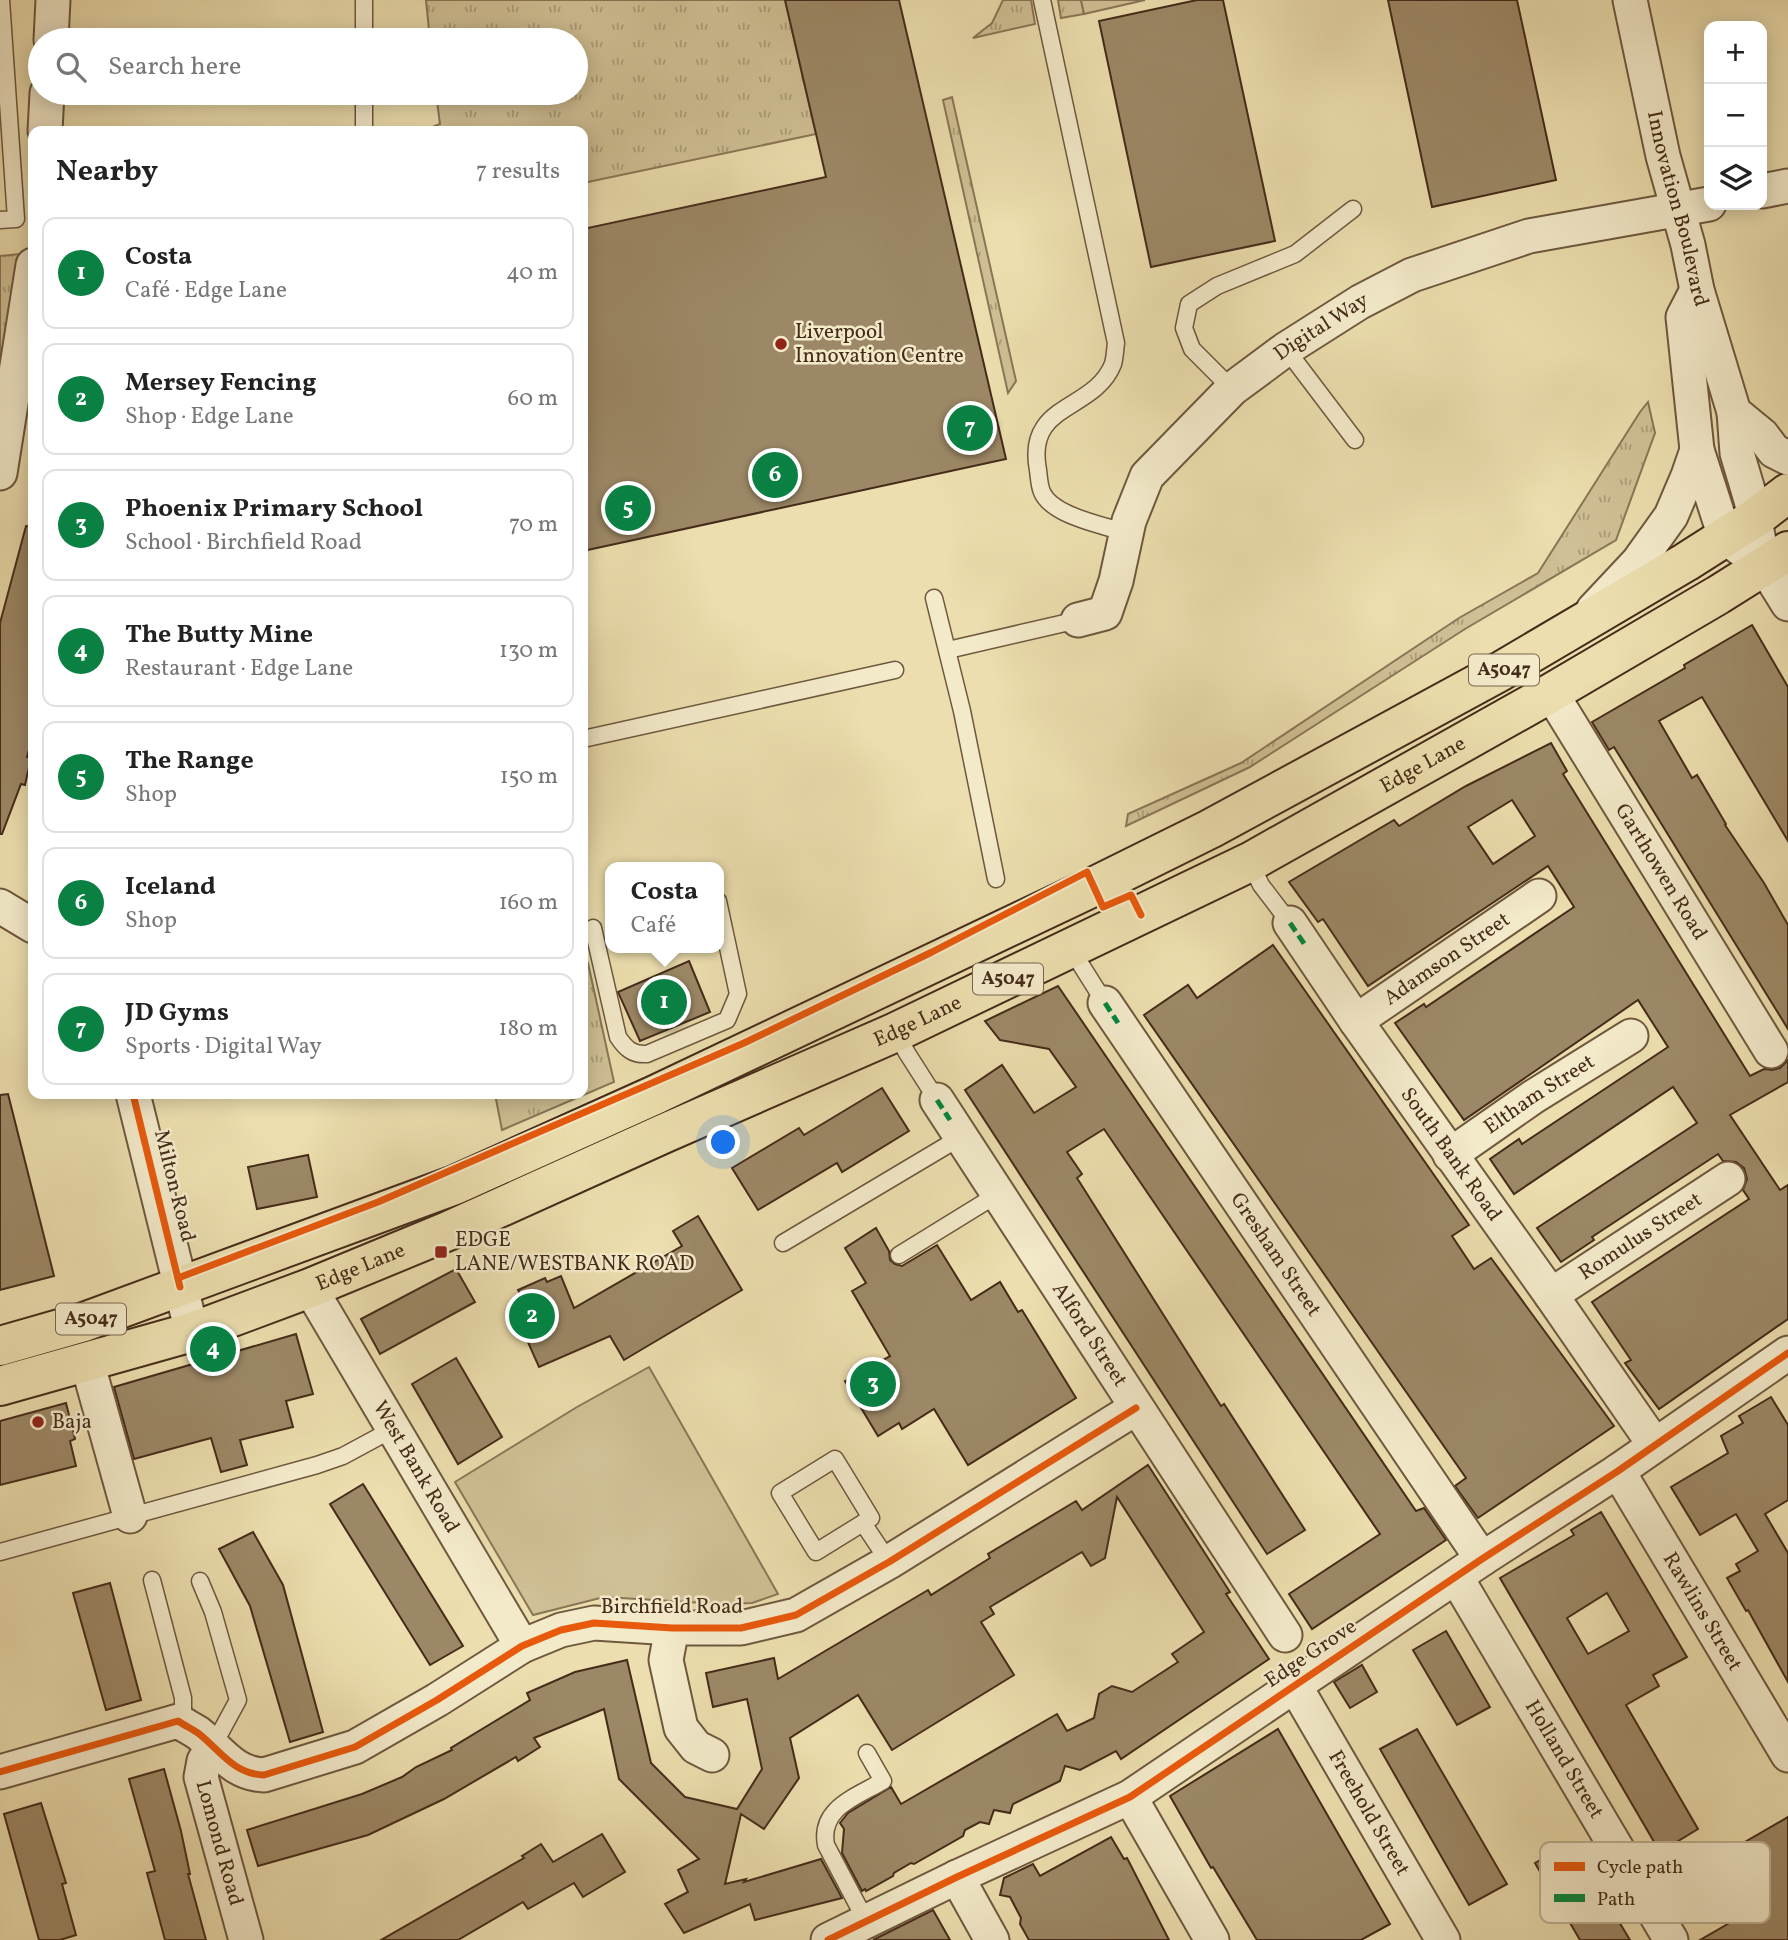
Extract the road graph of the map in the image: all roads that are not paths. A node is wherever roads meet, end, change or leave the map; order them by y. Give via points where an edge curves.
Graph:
1 (1, 0) edge
2 (53, 0) edge
3 (364, 0) edge
4 (1042, 0) edge
5 (1630, 0) edge
6 (52, 28) edge
7 (364, 28) edge
8 (46, 105) edge
9 (364, 105) edge
10 (45, 126) edge
11 (364, 126) edge
12 (1788, 186) edge
13 (1767, 190) edge
14 (1696, 206) edge
15 (1353, 209) dead end
16 (0, 220) edge
17 (1697, 289) junction
18 (28, 297) edge
19 (1286, 349) junction
20 (1232, 389) junction
21 (1734, 412) junction
22 (1355, 440) dead end
23 (1697, 450) junction
24 (1788, 458) edge
25 (0, 473) edge
26 (1788, 493) edge
27 (1740, 528) junction
28 (1126, 533) junction
29 (1776, 559) edge
30 (934, 598) dead end
31 (1788, 604) edge
32 (1078, 621) joint
33 (1573, 630) junction
34 (948, 650) junction
35 (895, 670) dead end
36 (1551, 693) junction
37 (588, 738) edge
38 (1251, 862) junction
39 (996, 879) dead end
40 (1539, 896) dead end
41 (588, 929) edge
42 (724, 929) edge
43 (1298, 934) joint
44 (1072, 949) junction
45 (1112, 1013) joint
46 (1356, 1021) junction
47 (896, 1032) junction
48 (1631, 1036) dead end
49 (1770, 1051) dead end
50 (134, 1099) edge
51 (950, 1119) junction
52 (1450, 1155) junction
53 (1728, 1179) dead end
54 (998, 1195) junction
55 (783, 1243) dead end
56 (899, 1255) dead end
57 (180, 1287) junction
58 (310, 1288) junction
59 (1551, 1295) junction
60 (192, 1332) junction
61 (0, 1346) edge
62 (1788, 1353) edge
63 (88, 1362) junction
64 (0, 1386) edge
65 (1136, 1408) junction
66 (393, 1429) junction
67 (1654, 1444) junction
68 (1618, 1471) junction
69 (130, 1516) junction
70 (863, 1523) junction
71 (0, 1552) edge
72 (889, 1562) junction
73 (1469, 1568) junction
74 (152, 1580) dead end
75 (200, 1581) dead end
76 (672, 1628) junction
77 (1285, 1635) dead end
78 (522, 1646) junction
79 (1295, 1686) junction
80 (178, 1721) junction
81 (212, 1748) junction
82 (867, 1753) dead end
83 (712, 1755) dead end
84 (1788, 1755) edge
85 (0, 1772) edge
86 (1130, 1797) junction
87 (1618, 1842) edge
88 (957, 1877) junction
89 (866, 1922) junction
90 (1662, 1923) edge
91 (246, 1940) edge
92 (828, 1940) edge
93 (992, 1940) edge
94 (1212, 1940) edge
95 (1443, 1940) edge
96 (1671, 1940) edge

1 - 16 lane via 16,219
2 - 6 street
3 - 7 lane
4 - 28 lane via 1115,343 1108,373 1049,420 1037,437 1035,457 1042,493 1058,510
5 - 14 street, Innovation Boulevard via 1663,156
8 - 10 street
9 - 11 lane
12 - 13 street
14 - 17 street, Innovation Boulevard via 1688,245
14 - 19 street, Digital Way via 1529,236 1412,275
15 - 20 lane via 1295,254 1217,286 1189,304 1184,327 1192,349
17 - 21 street, Innovation Boulevard
17 - 23 street, Edge Lane via 1683,317
18 - 25 street
19 - 20 street, Digital Way
19 - 22 lane
20 - 28 street, Digital Way via 1147,476
21 - 24 street via 1774,451
21 - 27 street, Innovation Boulevard
23 - 27 street
23 - 33 street, Edge Lane via 1671,516 1637,562
26 - 27 highway, Edge Lane / A5047
27 - 29 street
27 - 33 highway, Edge Lane / A5047
28 - 32 street, Digital Way via 1105,613
29 - 31 street
29 - 36 highway, Edge Lane / A5047
30 - 34 lane
32 - 34 lane
33 - 57 highway, Edge Lane / A5047 via 1210,829 655,1095 455,1185
34 - 39 lane
35 - 37 lane
36 - 38 highway, Edge Lane / A5047
36 - 49 street, Garthowen Road
38 - 43 lane, South Bank Road via 1261,885
38 - 44 highway, Edge Lane / A5047
40 - 46 street, Adamson Street
41 - 42 lane via 618,1037 625,1048 647,1054 727,1020 738,994
43 - 46 street, South Bank Road
44 - 45 lane, Gresham Street
44 - 47 highway, Edge Lane / A5047
45 - 73 street, Gresham Street
46 - 52 street, South Bank Road
47 - 51 lane, Alford Street
47 - 58 highway, Edge Lane / A5047
48 - 52 street, Eltham Street
50 - 57 street, Milton Road
51 - 54 street, Alford Street
51 - 55 lane
52 - 59 street, South Bank Road
53 - 59 street, Romulus Street
54 - 56 lane
54 - 65 street, Alford Street
57 - 60 street, Milton Road
57 - 61 highway, Edge Lane / A5047
58 - 60 highway, Edge Lane / A5047
58 - 66 street, West Bank Road
59 - 67 street, South Bank Road
60 - 63 highway, Edge Lane / A5047
62 - 67 street, Edge Grove
63 - 64 highway, Edge Lane / A5047
63 - 69 street
65 - 72 street, Birchfield Road
65 - 77 street, Alford Street
66 - 69 lane via 317,1465
66 - 78 street, West Bank Road
67 - 68 street, Edge Grove
68 - 73 street, Edge Grove
68 - 84 street, Rawlins Street
69 - 71 lane
70 - 70 lane via 816,1552 780,1493 835,1459 872,1518
70 - 72 lane
72 - 76 street, Birchfield Road via 796,1615 741,1628
73 - 79 street, Edge Grove
73 - 87 street, Holland Street
74 - 80 lane via 183,1698
75 - 81 lane via 238,1700
76 - 78 street, Birchfield Road via 594,1623
76 - 83 street via 666,1660 681,1728 696,1747
78 - 81 street, Birchfield Road via 355,1747 264,1775 237,1768
79 - 86 street, Edge Grove
79 - 95 street, Freehold Street
80 - 81 street, Birchfield Road
80 - 85 street
81 - 91 street, Lomond Road via 201,1777
82 - 89 lane via 883,1782 837,1808 829,1817 824,1837
86 - 88 street, Edge Grove
86 - 94 street
88 - 89 street, Edge Grove
88 - 93 street
89 - 92 street, Edge Grove
90 - 96 street, Holland Street

